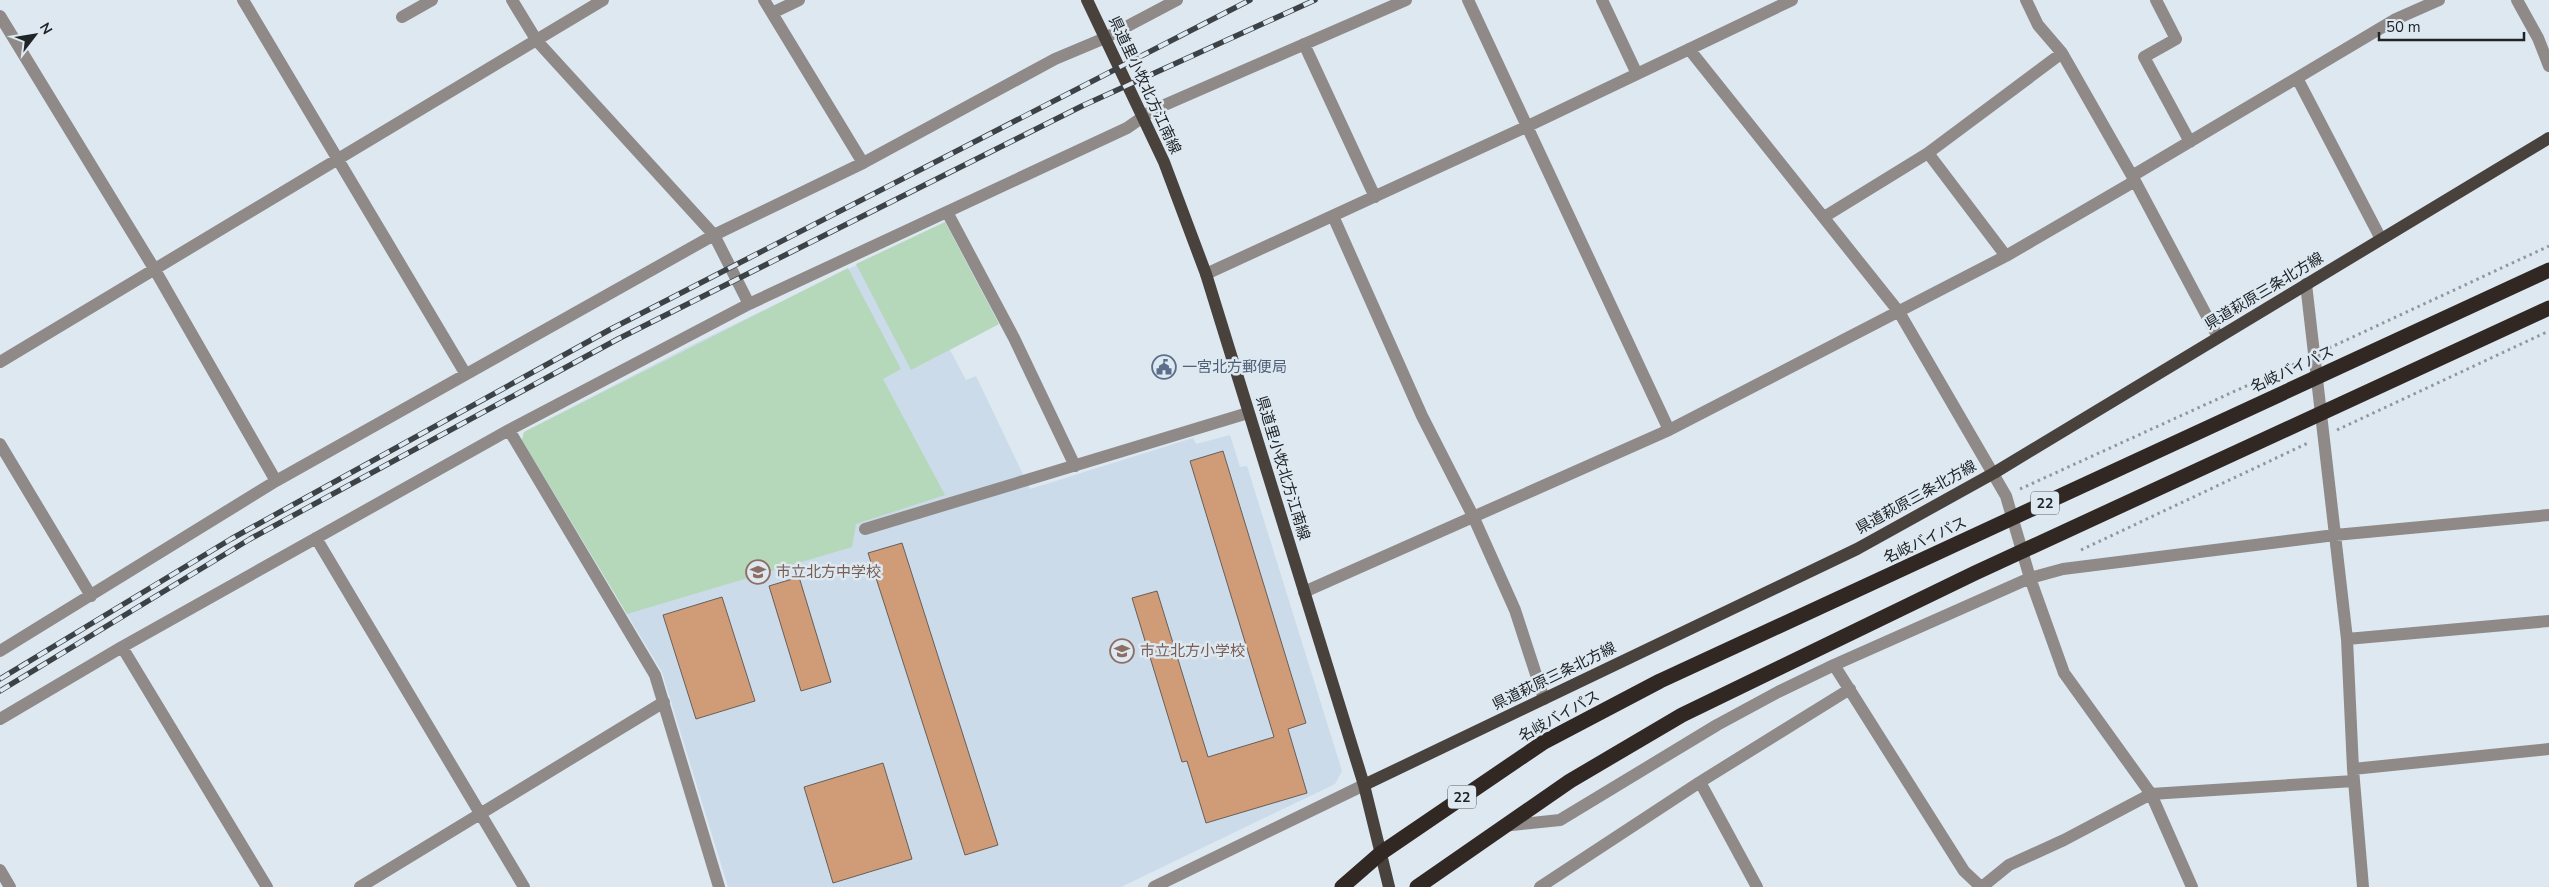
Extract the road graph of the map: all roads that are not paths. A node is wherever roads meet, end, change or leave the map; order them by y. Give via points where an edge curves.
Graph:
1 (243, 0) edge
2 (432, 0) edge
3 (512, 0) edge
4 (603, 0) edge
5 (764, 0) edge
6 (799, 0) edge
7 (1087, 0) edge
8 (1177, 0) edge
9 (1406, 0) edge
10 (1468, 0) edge
11 (1602, 0) edge
12 (1792, 0) edge
13 (2026, 0) edge
14 (2156, 0) edge
15 (2439, 0) edge
16 (2517, 0) edge
17 (772, 13) junction
18 (0, 16) edge
19 (402, 17) dead end
20 (1105, 38) junction
21 (537, 41) junction
22 (1304, 44) junction
23 (1689, 49) junction
24 (2062, 54) junction
25 (2549, 66) edge
26 (1637, 74) junction
27 (2298, 78) junction
28 (1144, 116) junction
29 (1528, 126) junction
30 (2549, 138) edge
31 (2190, 142) junction
32 (1928, 152) junction
33 (337, 158) junction
34 (863, 163) junction
35 (2133, 179) junction
36 (1375, 196) junction
37 (948, 212) junction
38 (1333, 216) junction
39 (1824, 217) junction
40 (714, 235) junction
41 (2381, 239) junction
42 (2006, 256) junction
43 (155, 270) junction
44 (2549, 270) edge
45 (1206, 274) junction
46 (2306, 284) junction
47 (749, 304) junction
48 (2549, 308) edge
49 (1898, 312) junction
50 (2218, 338) junction
51 (0, 362) edge
52 (465, 373) junction
53 (1248, 412) junction
54 (509, 430) junction
55 (1669, 430) junction
56 (0, 444) edge
57 (1075, 466) junction
58 (1994, 473) junction
59 (276, 481) junction
60 (2549, 515) edge
61 (1473, 516) junction
62 (865, 529) dead end
63 (2335, 535) junction
64 (316, 538) junction
65 (2030, 578) junction
66 (1304, 592) junction
67 (91, 596) junction
68 (2549, 621) edge
69 (2347, 639) junction
70 (122, 647) junction
71 (0, 651) edge
72 (1834, 664) junction
73 (1850, 689) junction
74 (1544, 700) junction
75 (664, 702) junction
76 (0, 719) edge
77 (2549, 750) edge
78 (2353, 775) junction
79 (1700, 782) junction
80 (1364, 784) junction
81 (2151, 794) junction
82 (481, 814) junction
83 (1502, 826) junction
84 (1381, 853) junction
85 (0, 870) edge
86 (10, 887) edge
87 (267, 887) edge
88 (360, 887) edge
89 (524, 887) edge
90 (719, 887) edge
91 (1154, 887) edge
92 (1342, 887) edge
93 (1389, 887) edge
94 (1418, 887) edge
95 (1540, 887) edge
96 (1756, 887) edge
97 (1982, 887) edge
98 (2192, 887) edge
99 (2364, 887) edge

1 - 33 street
2 - 19 street
3 - 21 street
4 - 21 street
5 - 17 street
6 - 17 street
7 - 20 main road, 県道里小牧北方江南線
8 - 20 street
9 - 22 street
10 - 29 street
11 - 26 street
12 - 23 street
13 - 24 street via 2038,25
14 - 31 street via 2176,39 2144,57
15 - 27 street via 2396,19
16 - 25 street
17 - 34 street
18 - 43 street
20 - 28 main road, 県道里小牧北方江南線
20 - 34 street via 1055,59
21 - 33 street
21 - 40 street
22 - 28 street
22 - 36 street
23 - 26 street
23 - 39 street
24 - 32 street
24 - 35 street
26 - 29 street
27 - 31 street
27 - 41 street
28 - 37 street via 1127,128
28 - 45 main road, 県道里小牧北方江南線
29 - 36 street
29 - 55 street
30 - 41 main road, 県道萩原三条北方線
31 - 35 street
32 - 39 street
32 - 42 street
33 - 43 street
33 - 52 street
34 - 40 street
35 - 42 street
35 - 50 street
36 - 38 street
37 - 47 street
37 - 57 street via 1014,338
38 - 45 street
38 - 61 street via 1422,416
39 - 49 street
40 - 47 street
40 - 52 street
41 - 46 main road, 県道萩原三条北方線
42 - 49 street
43 - 51 street
43 - 59 street
44 - 84 highway, 名岐バイパス / 22 via 1660,681 1544,742
45 - 53 main road, 県道里小牧北方江南線
46 - 50 main road, 県道萩原三条北方線
46 - 63 street
47 - 54 street
48 - 83 highway, 22 via 1975,573 1682,715 1570,781
49 - 55 street
49 - 58 street
50 - 58 main road, 県道萩原三条北方線
52 - 59 street
53 - 57 street
53 - 66 main road, 県道里小牧北方江南線
54 - 64 street
54 - 75 street via 656,675
55 - 61 street
56 - 67 street
57 - 62 street
58 - 65 street via 2006,496
58 - 74 main road, 県道萩原三条北方線 via 1856,549
59 - 67 street
60 - 63 street
61 - 66 street
61 - 74 street via 1515,610
63 - 65 street via 2063,569
63 - 69 street
64 - 70 street
64 - 82 street
65 - 72 street
65 - 81 street via 2064,673
66 - 80 main road, 県道里小牧北方江南線
67 - 71 street
68 - 69 street
69 - 78 street
70 - 76 street
70 - 87 street
72 - 73 street
72 - 83 street via 1717,725 1560,820
73 - 79 street
73 - 97 street via 1964,871
74 - 80 main road, 県道萩原三条北方線
75 - 82 street
75 - 90 street
77 - 78 street
78 - 81 street
78 - 99 street
79 - 95 street
79 - 96 street
80 - 84 main road
80 - 91 street
81 - 97 street via 2009,865
81 - 98 street
82 - 88 street
82 - 89 street
83 - 94 highway, 22
84 - 92 highway, 名岐バイパス / 22
84 - 93 main road
85 - 86 street

